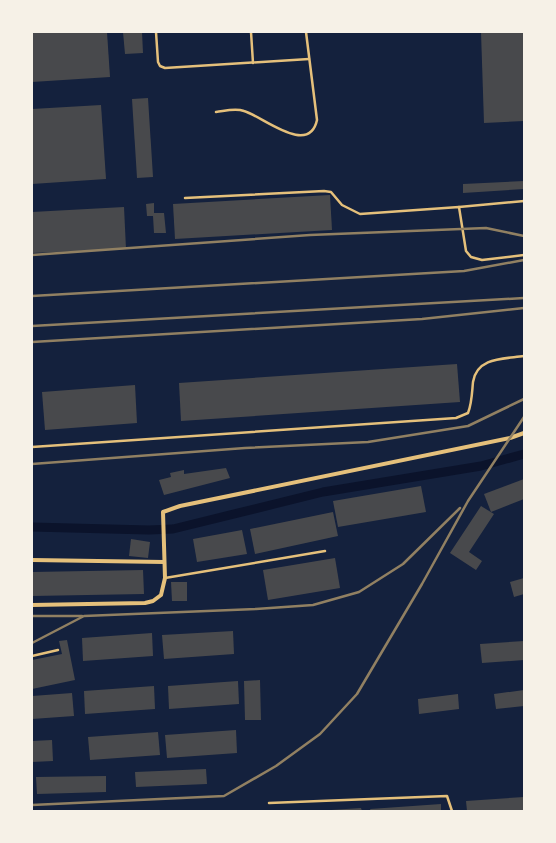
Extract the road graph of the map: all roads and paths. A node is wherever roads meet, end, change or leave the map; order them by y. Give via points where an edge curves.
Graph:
1 (156, 32) edge
2 (251, 32) edge
3 (306, 32) edge
4 (309, 59) junction
5 (253, 63) junction
6 (216, 112) dead end
7 (186, 198) dead end
8 (524, 201) edge
9 (459, 207) junction
10 (524, 255) edge
11 (524, 356) edge
12 (524, 433) edge
13 (32, 447) edge
14 (325, 551) dead end
15 (32, 560) edge
16 (164, 562) junction
17 (165, 578) junction
18 (32, 605) edge
19 (58, 650) dead end
20 (32, 656) edge
21 (269, 803) dead end
22 (452, 811) edge

1 - 5 lane via 158,62 165,68
2 - 5 lane
3 - 4 lane
4 - 5 lane
4 - 6 lane via 317,120 309,133 299,135 280,130 244,111
7 - 9 lane via 324,191 331,192 342,205 360,214
8 - 9 lane
9 - 10 lane via 466,251 471,257 482,260
11 - 13 lane via 488,361 478,367 473,380 468,413 456,418
12 - 16 street via 180,506 163,512
14 - 17 lane
15 - 16 street
16 - 17 street
17 - 18 street via 162,595 145,603
19 - 20 lane
21 - 22 lane via 447,796

